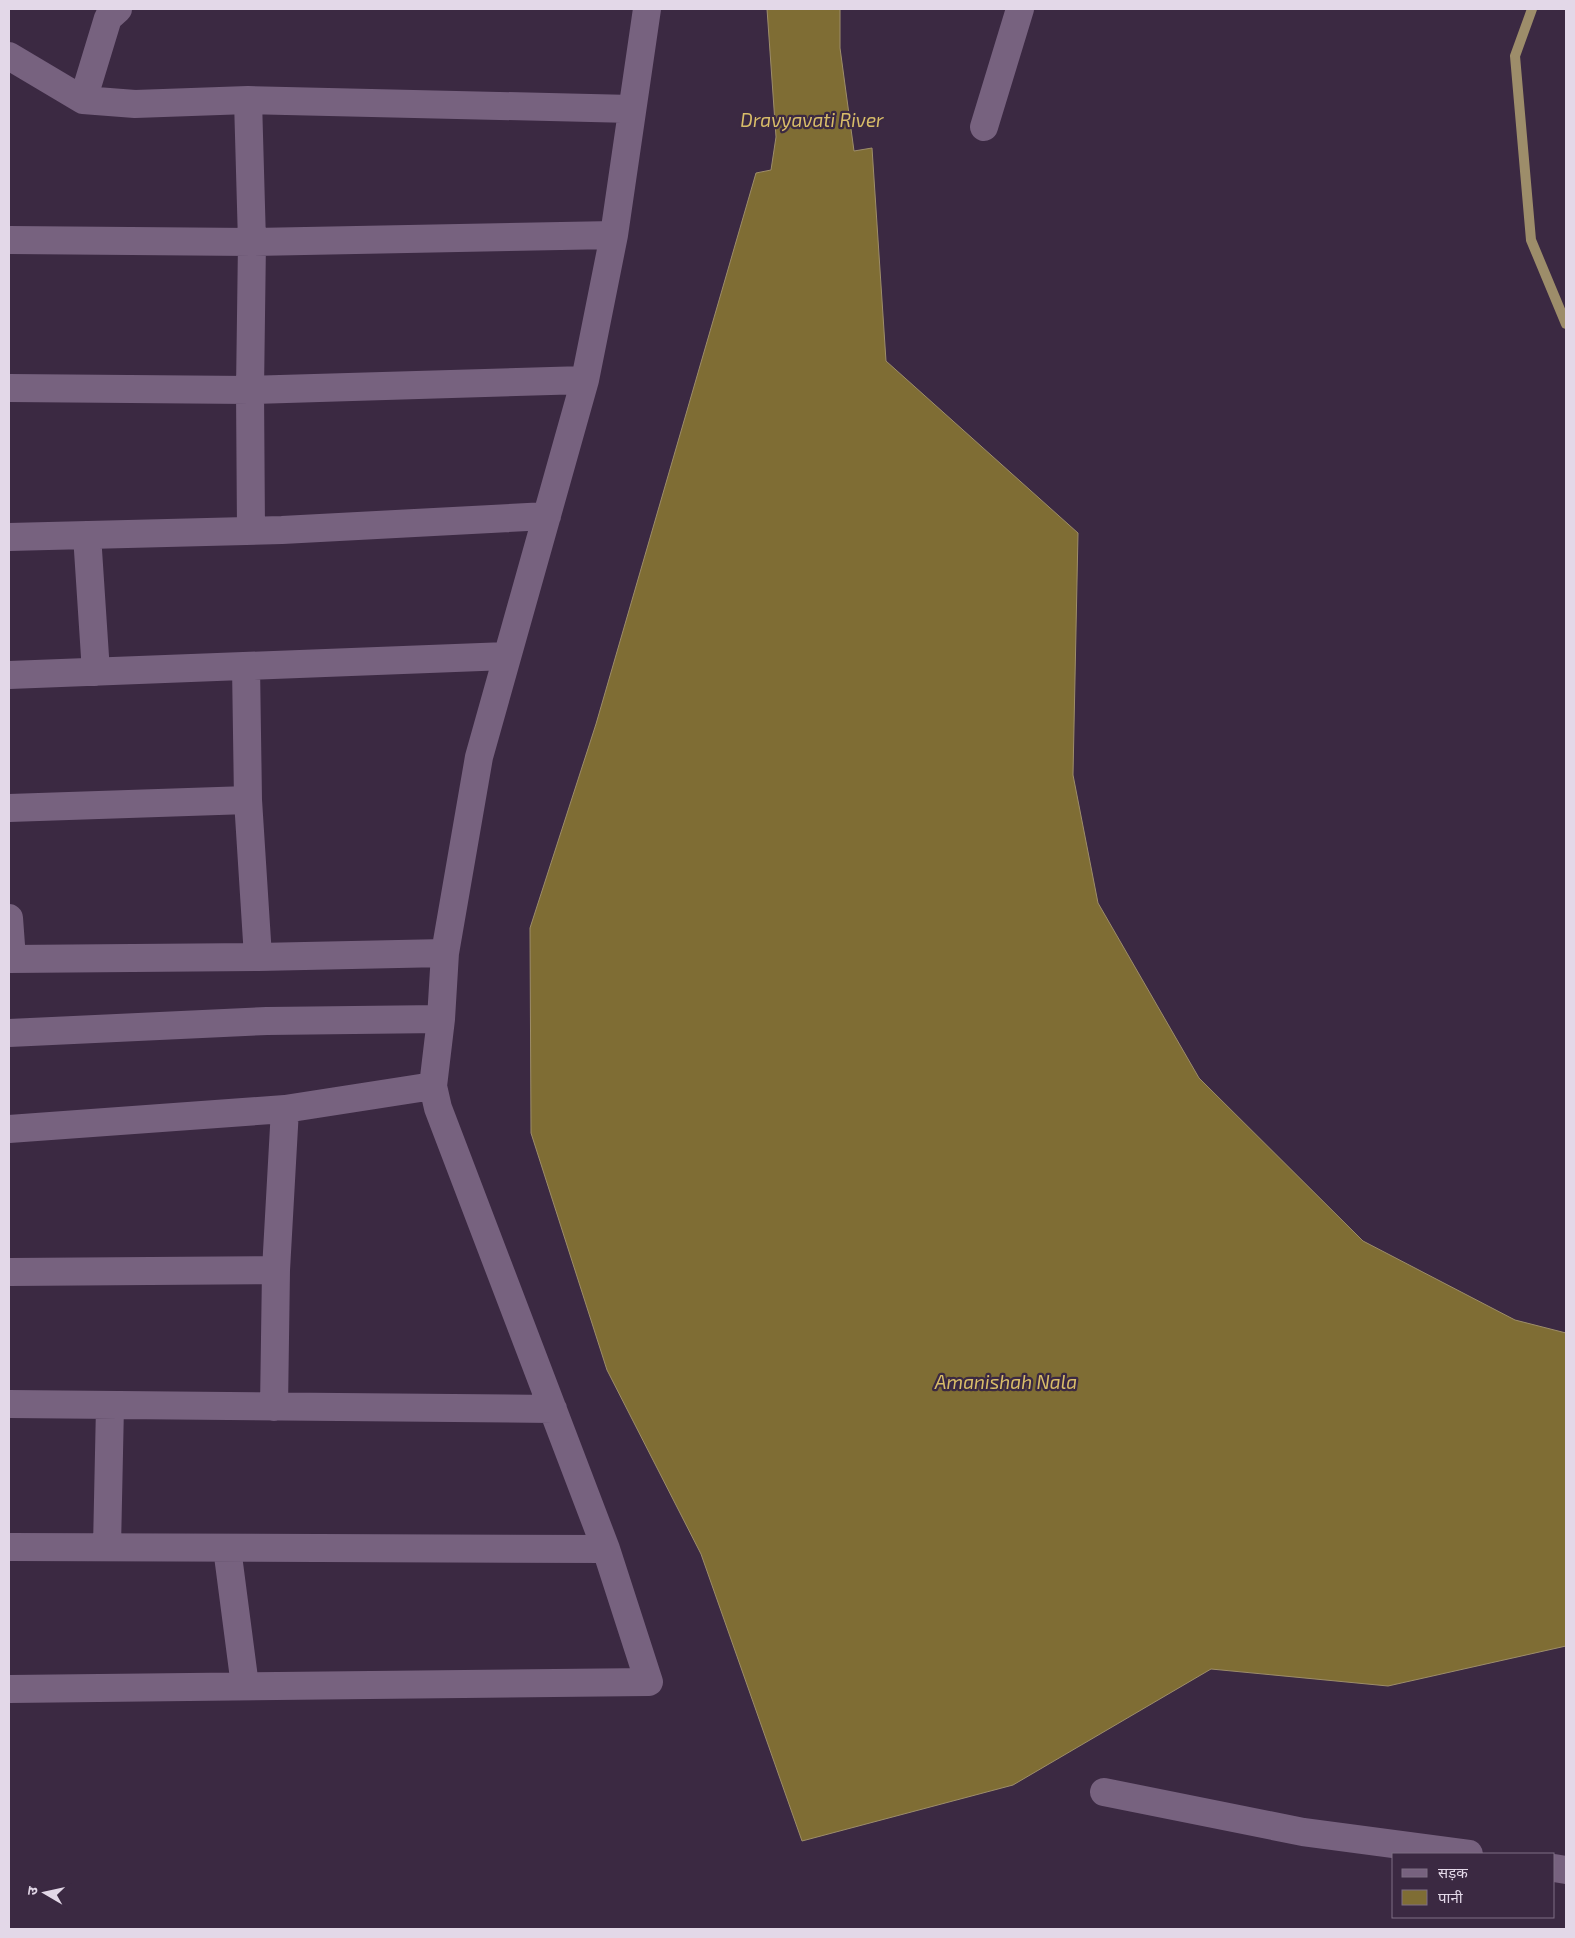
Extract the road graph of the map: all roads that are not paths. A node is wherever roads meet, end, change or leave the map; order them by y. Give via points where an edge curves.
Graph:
1 (118, 9) edge
2 (647, 9) edge
3 (1020, 9) edge
4 (9, 56) edge
5 (82, 100) junction
6 (248, 100) junction
7 (632, 109) junction
8 (984, 127) dead end
9 (614, 235) junction
10 (9, 240) edge
11 (252, 242) junction
12 (585, 380) junction
13 (9, 388) edge
14 (250, 390) junction
15 (547, 516) junction
16 (251, 530) junction
17 (87, 535) junction
18 (9, 537) edge
19 (507, 656) junction
20 (246, 666) junction
21 (96, 672) junction
22 (9, 676) edge
23 (248, 800) junction
24 (9, 808) edge
25 (9, 918) edge
26 (445, 953) junction
27 (258, 957) junction
28 (10, 959) edge
29 (440, 1019) junction
30 (9, 1032) edge
31 (433, 1086) junction
32 (285, 1108) junction
33 (9, 1129) edge
34 (276, 1270) junction
35 (9, 1272) edge
36 (9, 1404) edge
37 (110, 1406) junction
38 (274, 1407) junction
39 (553, 1410) junction
40 (9, 1547) edge
41 (107, 1547) junction
42 (227, 1548) junction
43 (606, 1549) junction
44 (245, 1686) junction
45 (9, 1689) edge
46 (1104, 1792) dead end
47 (1461, 1853) edge

1 - 5 street via 108,18
2 - 7 street
3 - 8 street
4 - 5 street
5 - 6 street via 135,104
6 - 7 street
6 - 11 street
7 - 9 street
9 - 11 street
9 - 12 street
10 - 11 street
11 - 14 street
12 - 14 street
12 - 15 street
13 - 14 street
14 - 16 street
15 - 16 street
15 - 19 street
16 - 17 street
17 - 18 street
17 - 21 street
19 - 20 street
19 - 26 street via 479,757
20 - 21 street
20 - 23 street
21 - 22 street
23 - 24 street
23 - 27 street
25 - 28 street
26 - 27 street
26 - 29 street
27 - 28 street
29 - 30 street via 267,1021
29 - 31 street
31 - 32 street
31 - 39 street via 438,1108
32 - 33 street
32 - 34 street
34 - 35 street
34 - 38 street
36 - 37 street
37 - 38 street
37 - 41 street
38 - 39 street
39 - 43 street
40 - 41 street
41 - 42 street
42 - 43 street
42 - 44 street
43 - 44 street via 649,1682
44 - 45 street
46 - 47 street via 1303,1832

